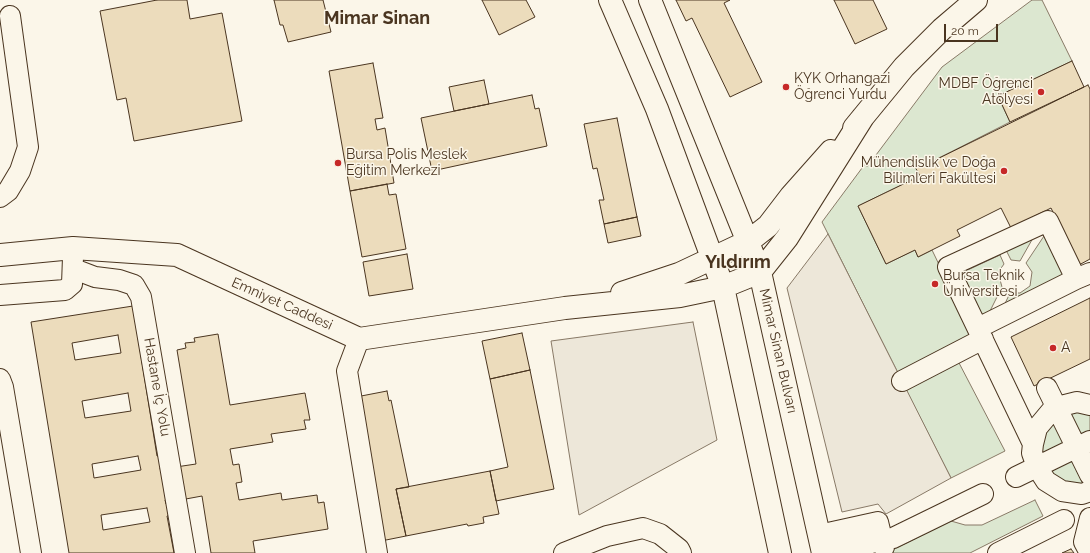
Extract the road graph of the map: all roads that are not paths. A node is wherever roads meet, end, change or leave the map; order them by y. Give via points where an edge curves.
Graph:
1 (610, 0) edge
2 (650, 0) edge
3 (976, 0) edge
4 (10, 16) dead end
5 (864, 117) junction
6 (728, 191) junction
7 (791, 196) junction
8 (0, 197) edge
9 (749, 241) junction
10 (0, 255) edge
11 (73, 259) junction
12 (712, 259) junction
13 (760, 272) junction
14 (1083, 276) edge
15 (723, 287) junction
16 (0, 288) edge
17 (0, 295) edge
18 (565, 308) junction
19 (980, 334) junction
20 (359, 339) junction
21 (0, 379) edge
22 (902, 381) dead end
23 (1048, 388) dead end
24 (1090, 405) edge
25 (1057, 408) junction
26 (1032, 444) junction
27 (1083, 445) edge
28 (1036, 468) junction
29 (1090, 475) edge
30 (1016, 477) dead end
31 (1090, 491) edge
32 (983, 494) dead end
33 (1090, 518) edge
34 (1064, 520) dead end
35 (823, 547) edge
36 (883, 547) edge
37 (31, 553) edge
38 (185, 553) edge
39 (377, 553) edge
40 (564, 553) edge
41 (681, 553) edge
42 (780, 553) edge
43 (859, 553) edge
44 (998, 553) edge
45 (1090, 553) edge

1 - 12 main road via 657,110
2 - 6 main road, Mimar Sinan Bulvarı
3 - 5 main road via 904,67
4 - 8 street via 28,147 20,171 8,191
5 - 7 main road
5 - 13 main road via 787,238
6 - 7 main road via 752,214 764,212
6 - 9 main road, Mimar Sinan Bulvarı
7 - 9 main road via 768,226
9 - 12 main road
9 - 13 main road, Mimar Sinan Bulvarı
10 - 11 main road, Emniyet Caddesi
11 - 16 street via 60,281
11 - 17 street via 72,284 65,290
11 - 20 main road, Emniyet Caddesi via 177,255
11 - 38 street, Hastane İç Yolu via 95,277 134,285 141,297
12 - 15 main road
12 - 18 main road via 633,290
13 - 15 main road
13 - 35 main road, Mimar Sinan Bulvarı
14 - 19 street
14 - 19 street via 1048,221 948,267
15 - 18 main road via 680,296
15 - 42 main road
18 - 20 main road
19 - 22 street
19 - 26 street
20 - 39 street via 347,371
21 - 37 street
23 - 25 street
24 - 25 street via 1077,402
25 - 26 street via 1052,410 1037,428
25 - 27 street
26 - 28 street
27 - 28 street
27 - 29 street
28 - 30 street
28 - 31 street via 1046,481 1062,492 1082,494
32 - 36 street via 893,538
33 - 45 street via 1084,542
34 - 44 street
35 - 36 street via 878,522
36 - 43 street
40 - 41 street via 607,536 643,528 660,534

